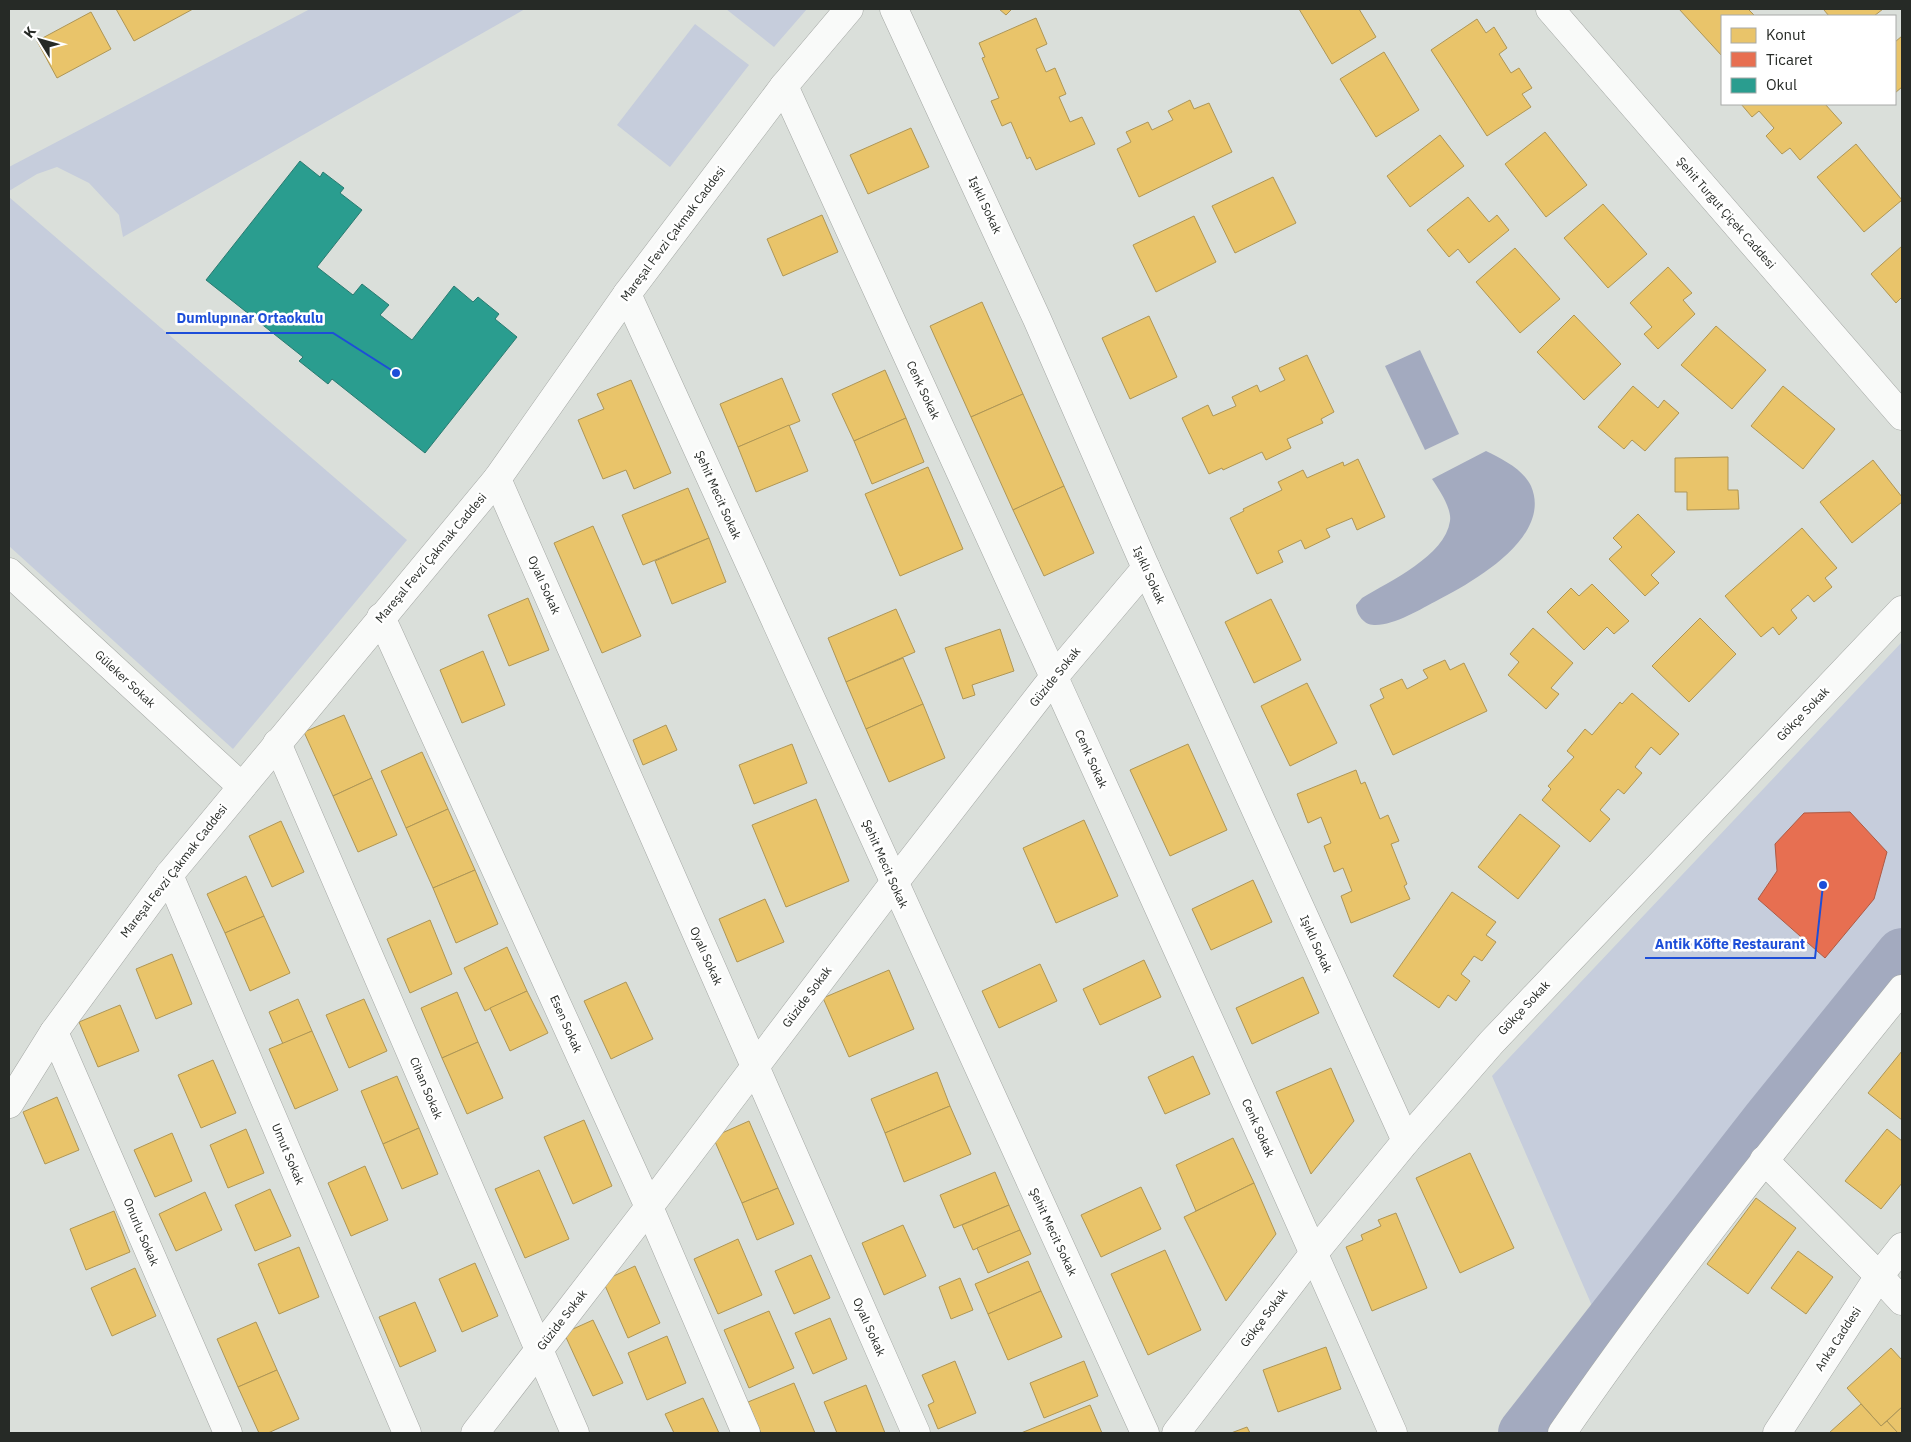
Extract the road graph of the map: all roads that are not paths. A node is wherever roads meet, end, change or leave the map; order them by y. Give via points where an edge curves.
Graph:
1 (849, 9) edge
2 (894, 9) edge
3 (1550, 9) edge
4 (784, 86) junction
5 (627, 294) junction
6 (1902, 416) edge
7 (497, 479) junction
8 (1146, 568) junction
9 (9, 572) edge
10 (1902, 610) edge
11 (381, 617) junction
12 (1054, 677) junction
13 (277, 743) junction
14 (241, 786) junction
15 (169, 875) junction
16 (894, 883) junction
17 (1902, 989) edge
18 (54, 1032) junction
19 (755, 1066) junction
20 (9, 1104) edge
21 (1406, 1141) junction
22 (1764, 1160) junction
23 (649, 1207) junction
24 (1902, 1247) edge
25 (1314, 1253) junction
26 (1879, 1276) junction
27 (1902, 1301) edge
28 (539, 1349) junction
29 (228, 1433) edge
30 (407, 1433) edge
31 (475, 1433) edge
32 (575, 1433) edge
33 (746, 1433) edge
34 (916, 1433) edge
35 (1145, 1433) edge
36 (1176, 1433) edge
37 (1393, 1433) edge
38 (1562, 1433) edge
39 (1778, 1433) edge

1 - 4 street, Mareşal Fevzi Çakmak Caddesi
2 - 8 street, Işıklı Sokak via 1037,320
3 - 6 street, Şehit Turgut Çiçek Caddesi
4 - 5 street, Mareşal Fevzi Çakmak Caddesi
4 - 12 street, Cenk Sokak
5 - 7 street, Mareşal Fevzi Çakmak Caddesi
5 - 16 street, Şehit Mecit Sokak
7 - 11 street, Mareşal Fevzi Çakmak Caddesi
7 - 19 street, Oyalı Sokak
8 - 12 street, Güzide Sokak
8 - 21 street, Işıklı Sokak
9 - 14 street, Güleker Sokak
10 - 21 street, Gökçe Sokak via 1491,1043
11 - 13 street, Mareşal Fevzi Çakmak Caddesi
11 - 23 street, Esen Sokak
12 - 16 street, Güzide Sokak
12 - 25 street, Cenk Sokak
13 - 14 street, Mareşal Fevzi Çakmak Caddesi
13 - 28 street, Cihan Sokak
14 - 15 street, Mareşal Fevzi Çakmak Caddesi
15 - 18 street, Mareşal Fevzi Çakmak Caddesi
15 - 30 street, Umut Sokak
16 - 19 street, Güzide Sokak
16 - 35 street, Şehit Mecit Sokak
17 - 22 street
18 - 20 street, Mareşal Fevzi Çakmak Caddesi
18 - 29 street, Onurlu Sokak
19 - 23 street, Güzide Sokak
19 - 34 street, Oyalı Sokak
21 - 25 street, Gökçe Sokak
22 - 26 street
22 - 38 street
23 - 28 street, Güzide Sokak
23 - 33 street, Esen Sokak
24 - 26 street, Anka Caddesi
25 - 36 street, Gökçe Sokak
25 - 37 street, Cenk Sokak
26 - 27 street
26 - 39 street, Anka Caddesi
28 - 31 street, Güzide Sokak
28 - 32 street, Cihan Sokak

